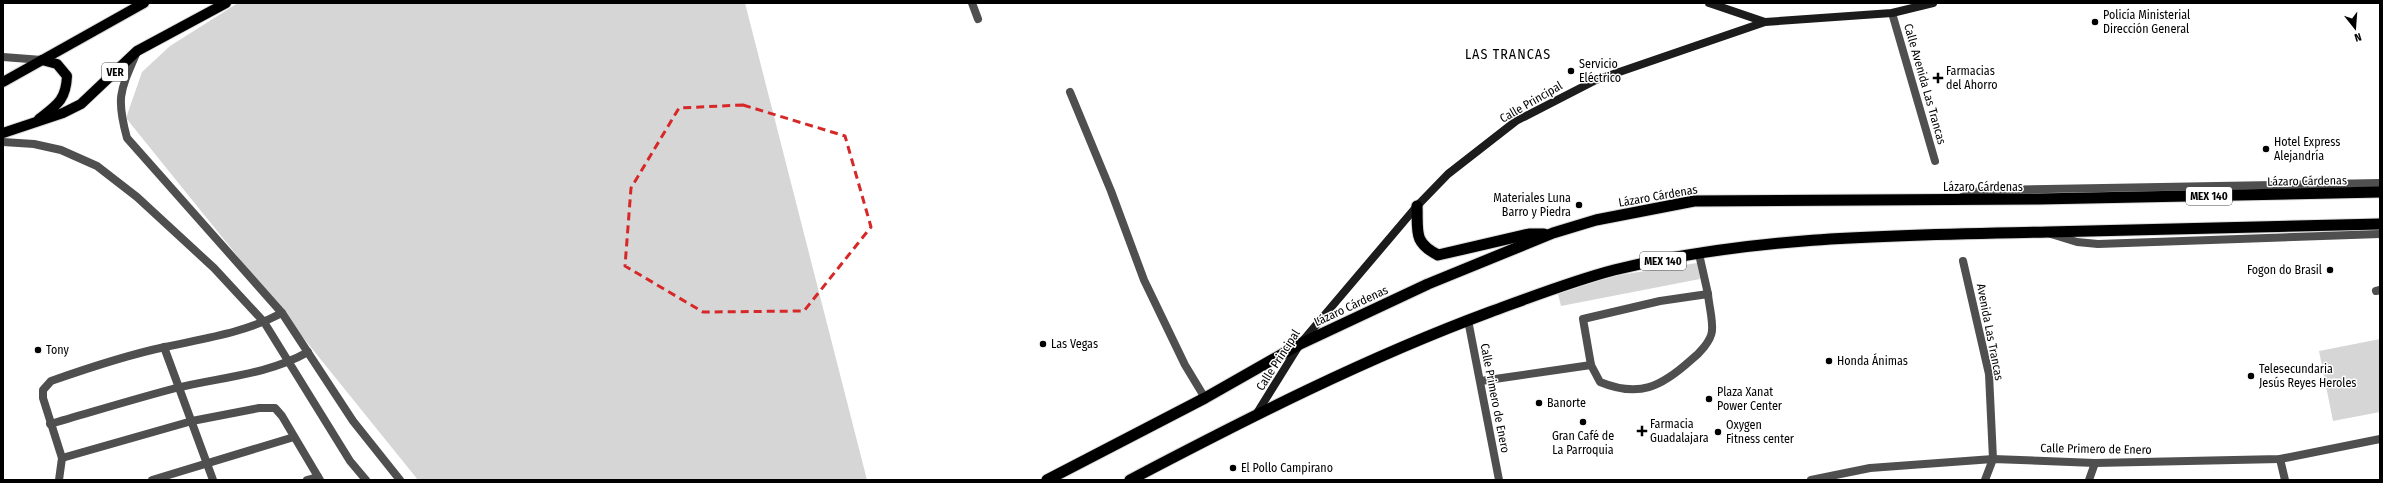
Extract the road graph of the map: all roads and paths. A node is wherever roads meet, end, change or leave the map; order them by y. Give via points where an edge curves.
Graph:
1 (144, 3) edge
2 (217, 3) edge
3 (226, 3) edge
4 (972, 3) edge
5 (1709, 3) edge
6 (1933, 3) edge
7 (1892, 13) junction
8 (196, 19) junction
9 (978, 19) dead end
10 (1765, 22) junction
11 (137, 51) junction
12 (3, 57) edge
13 (42, 60) junction
14 (3, 82) edge
15 (1070, 92) dead end
16 (29, 126) junction
17 (3, 133) edge
18 (3, 142) edge
19 (1935, 161) dead end
20 (2380, 183) edge
21 (2380, 192) edge
22 (1958, 200) junction
23 (1417, 206) junction
24 (2380, 224) edge
25 (2044, 232) junction
26 (1553, 234) junction
27 (2380, 234) edge
28 (1699, 254) junction
29 (1963, 261) dead end
30 (1708, 294) junction
31 (282, 313) junction
32 (1468, 320) junction
33 (264, 322) junction
34 (1300, 344) junction
35 (164, 347) junction
36 (308, 352) junction
37 (288, 363) junction
38 (1591, 365) junction
39 (1481, 381) junction
40 (178, 388) junction
41 (1205, 398) junction
42 (1257, 413) junction
43 (192, 421) junction
44 (50, 424) junction
45 (294, 437) junction
46 (2380, 439) edge
47 (62, 458) junction
48 (1993, 459) junction
49 (2280, 460) junction
50 (207, 462) junction
51 (2094, 463) junction
52 (319, 478) edge
53 (59, 480) edge
54 (152, 480) edge
55 (212, 480) edge
56 (307, 480) edge
57 (366, 480) edge
58 (400, 480) edge
59 (1047, 480) edge
60 (1130, 480) edge
61 (1499, 480) edge
62 (1811, 480) edge
63 (1985, 480) edge
64 (2089, 480) edge
65 (2285, 480) edge

1 - 13 main road
2 - 8 main road
3 - 8 main road, VER
4 - 9 street
5 - 10 main road
6 - 7 main road, Calle Principal
7 - 10 main road, Calle Principal
7 - 19 street, Calle Avenida Las Trancas
8 - 11 main road, VER
10 - 23 main road, Calle Principal via 1596,80 1516,121 1448,174
11 - 16 main road, VER via 81,104
11 - 31 street via 123,83 119,100 127,138
12 - 13 street
13 - 14 main road
13 - 16 main road via 57,64 67,76 66,90 60,103
15 - 41 street via 1144,280 1185,365
16 - 17 main road, VER
18 - 33 street via 34,144 61,150 97,166 137,197 214,268
20 - 22 street via 1992,190 1974,192
21 - 22 highway, Lázaro Cárdenas / MEX 140
22 - 26 highway, Lázaro Cárdenas / MEX 140 via 1694,201 1596,220
23 - 26 highway via 1418,238 1424,248 1438,255 1529,234
23 - 34 main road, Calle Principal
24 - 25 highway, MEX 140
25 - 27 street via 2076,242 2098,244
25 - 28 highway, MEX 140 via 1964,232 1827,239 1754,245
26 - 34 highway, Lázaro Cárdenas / MEX 140 via 1428,284
28 - 30 street
28 - 32 highway, MEX 140 via 1613,270
29 - 48 street, Avenida Las Trancas via 1989,374
30 - 38 street via 1660,301 1583,319
30 - 38 street via 1712,332 1700,353 1674,375 1656,385 1634,390 1618,389 1600,382
31 - 33 street
31 - 36 street
32 - 39 street, Calle Primero de Enero
32 - 42 highway, MEX 140 via 1422,338
33 - 35 street via 207,340
33 - 37 street
34 - 41 highway, Lázaro Cárdenas / MEX 140
34 - 42 main road, Calle Principal
35 - 40 street
35 - 44 street via 51,381 43,390
36 - 37 street
36 - 58 street via 353,421
37 - 40 street via 238,377
37 - 57 street via 350,461
38 - 39 street
39 - 61 street, Calle Primero de Enero
40 - 43 street
40 - 44 street
41 - 59 highway, Lázaro Cárdenas / MEX 140
42 - 60 highway, MEX 140
43 - 45 street via 259,408 275,408
43 - 47 street
43 - 50 street
44 - 47 street
45 - 50 street
45 - 52 street
46 - 49 street, Calle Primero de Enero
47 - 53 street
48 - 51 street, Calle Primero de Enero
48 - 62 street, Calle Primero de Enero via 1870,468
48 - 63 street, Avenida Las Trancas
49 - 51 street, Calle Primero de Enero
49 - 65 street
50 - 54 street
50 - 55 street
51 - 64 street
52 - 56 street

